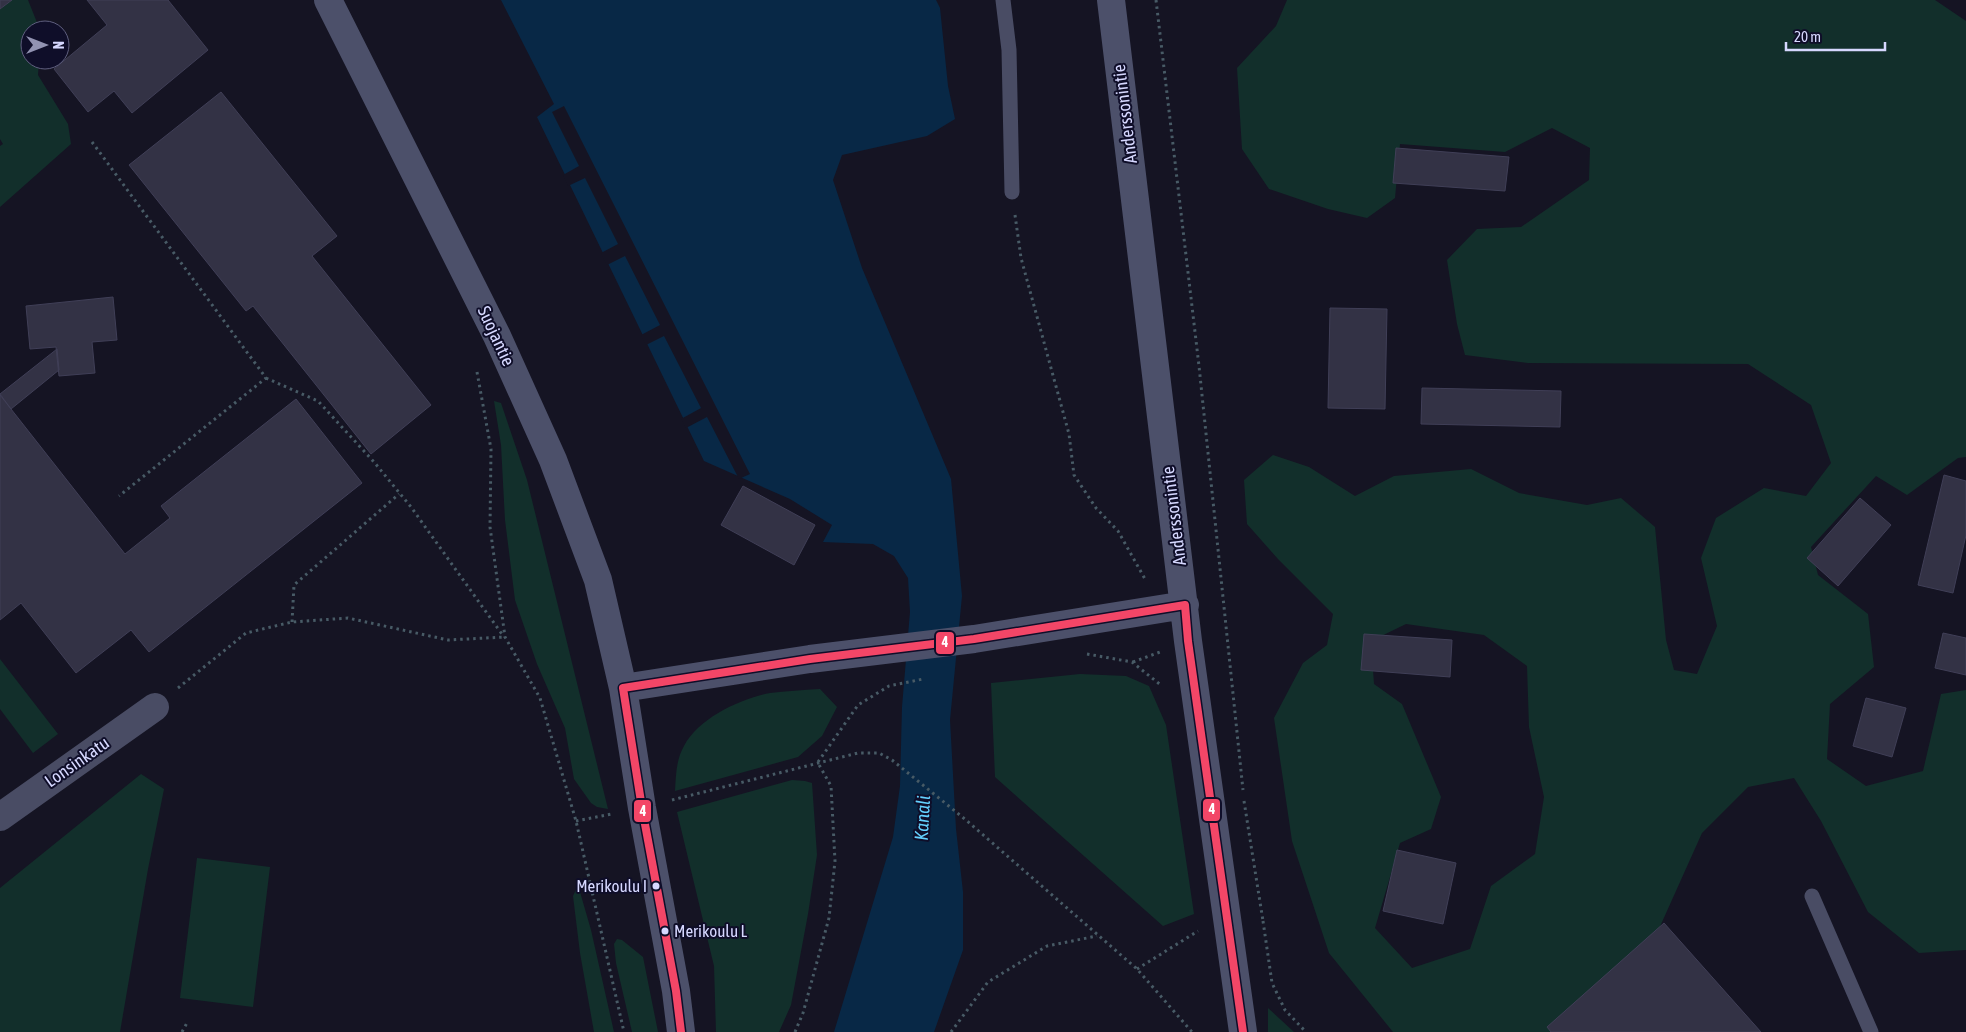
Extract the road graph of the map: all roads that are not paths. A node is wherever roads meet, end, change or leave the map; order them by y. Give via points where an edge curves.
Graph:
1 (328, 0) edge
2 (1003, 0) edge
3 (1111, 0) edge
4 (1012, 192) road end
5 (1173, 608) junction
6 (623, 688) junction
7 (155, 707) road end
8 (0, 817) edge
9 (1812, 896) dead end
10 (681, 1032) edge
11 (1243, 1032) edge
12 (1871, 1032) edge

1 - 6 main road, Suojantie via 497,336 553,460 598,580
2 - 4 lane via 1009,50
3 - 5 main road, Anderssonintie
5 - 6 main road
5 - 11 main road, Anderssonintie via 1207,778
6 - 10 main road, Suojantie
7 - 8 street, Lonsinkatu
9 - 12 lane

